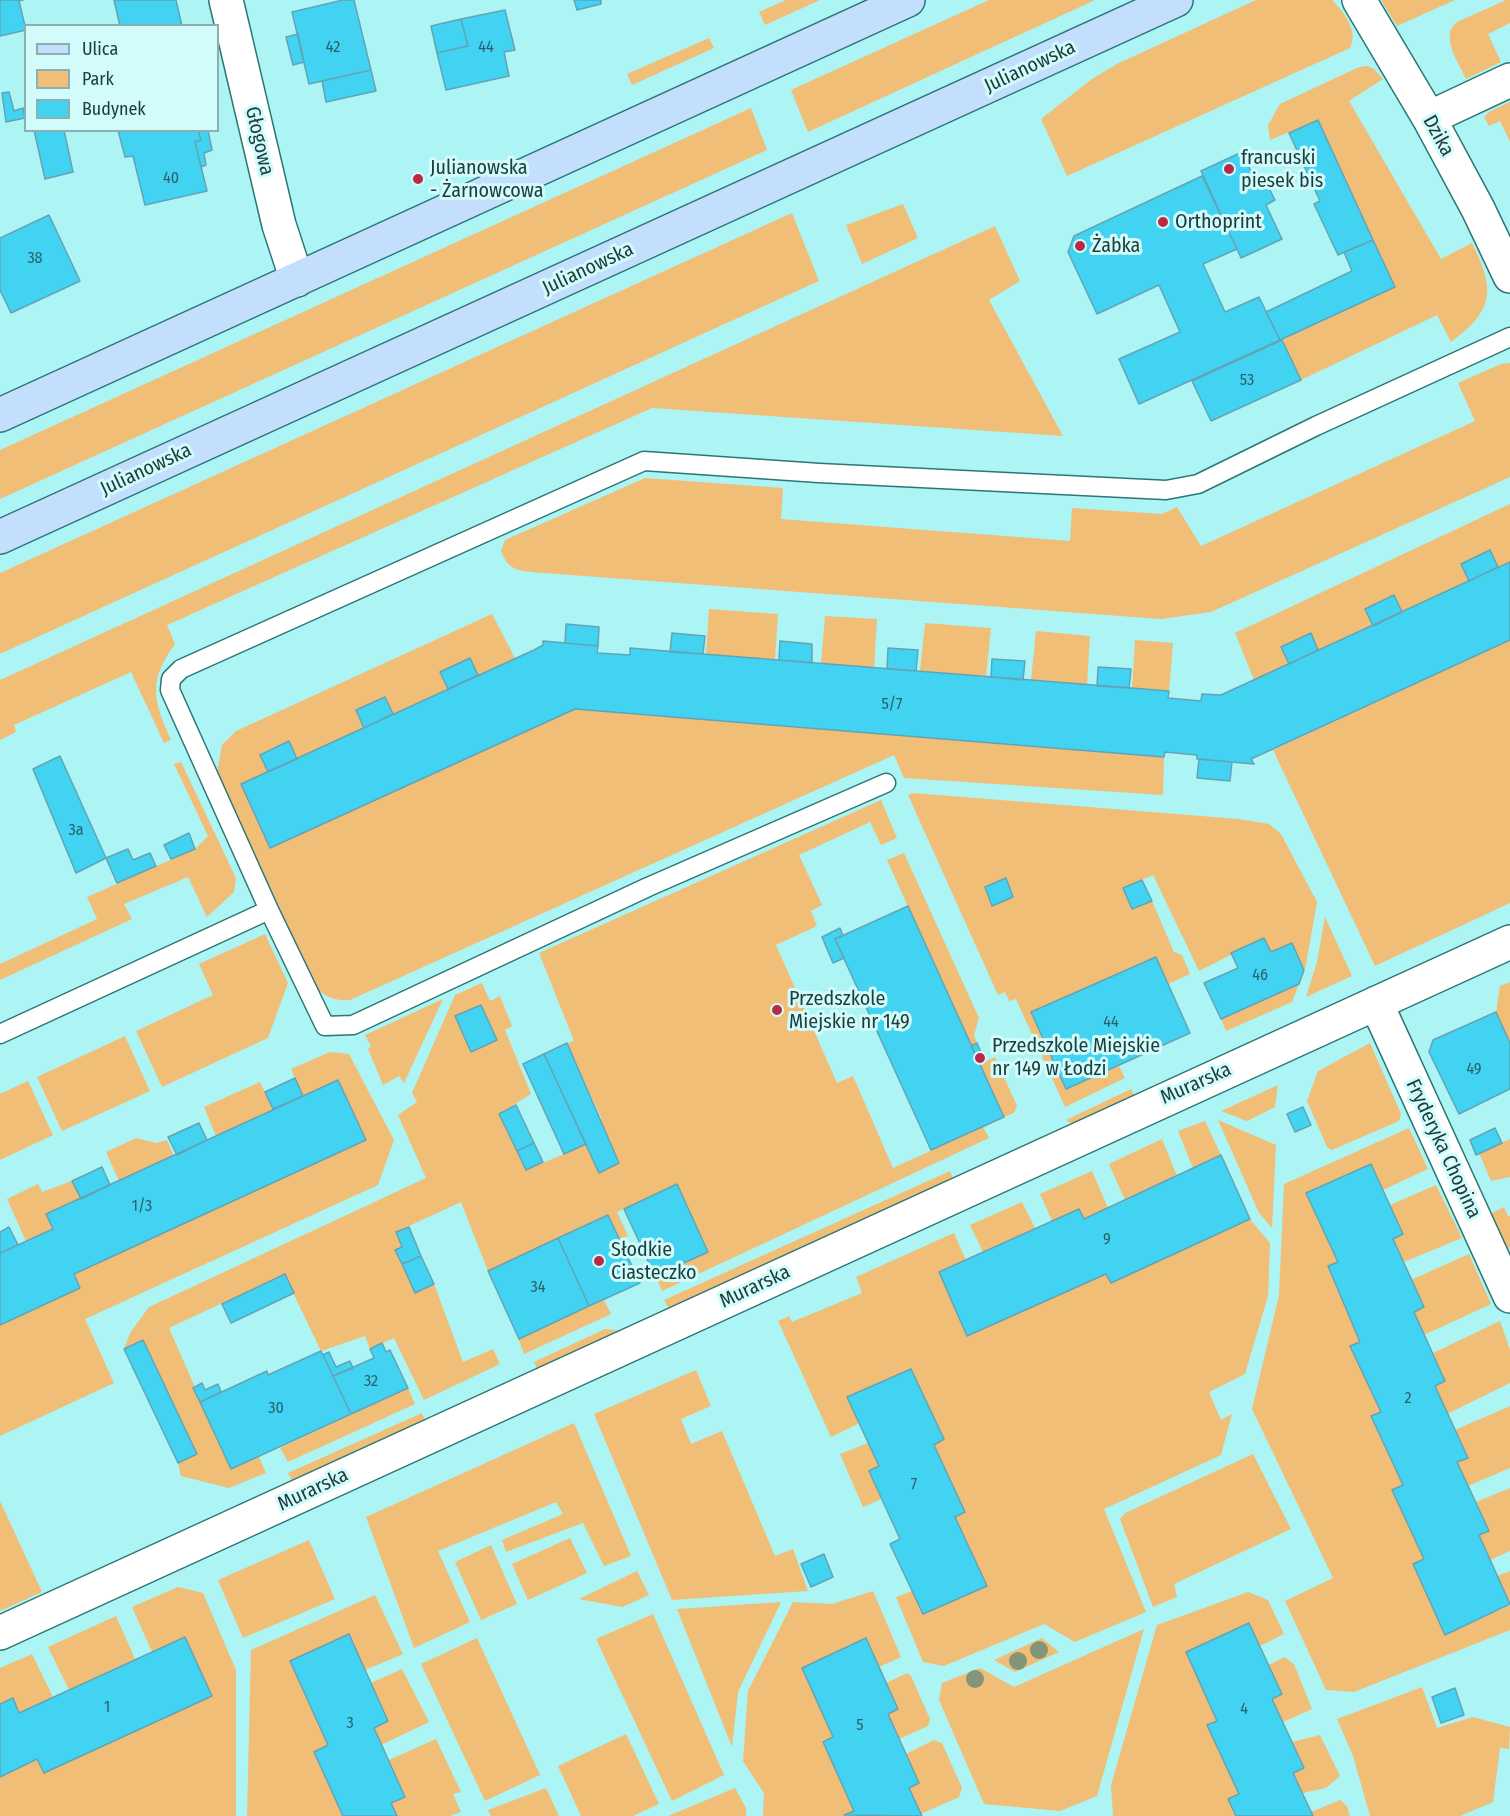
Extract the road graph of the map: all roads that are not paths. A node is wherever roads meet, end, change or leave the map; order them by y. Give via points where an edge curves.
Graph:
1 (226, 0) edge
2 (908, 0) edge
3 (1176, 0) edge
4 (1359, 0) edge
5 (1510, 80) edge
6 (1429, 118) junction
7 (1510, 276) edge
8 (297, 280) junction
9 (1510, 337) edge
10 (0, 415) edge
11 (0, 537) edge
12 (886, 783) dead end
13 (269, 910) junction
14 (1510, 942) edge
15 (1376, 1003) junction
16 (0, 1034) edge
17 (1510, 1296) edge
18 (0, 1633) edge

1 - 8 street, Głogowa via 279,225
2 - 8 main road
3 - 11 main road, Julianowska
4 - 6 street, Dzika
5 - 6 street
6 - 7 street, Dzika
8 - 10 main road
9 - 13 lane via 1198,484 1166,490 644,461 182,669 171,679 170,690
12 - 13 lane via 648,887 354,1025 325,1026
13 - 16 lane
14 - 15 street, Murarska
15 - 17 street, Fryderyka Chopina
15 - 18 street, Murarska

